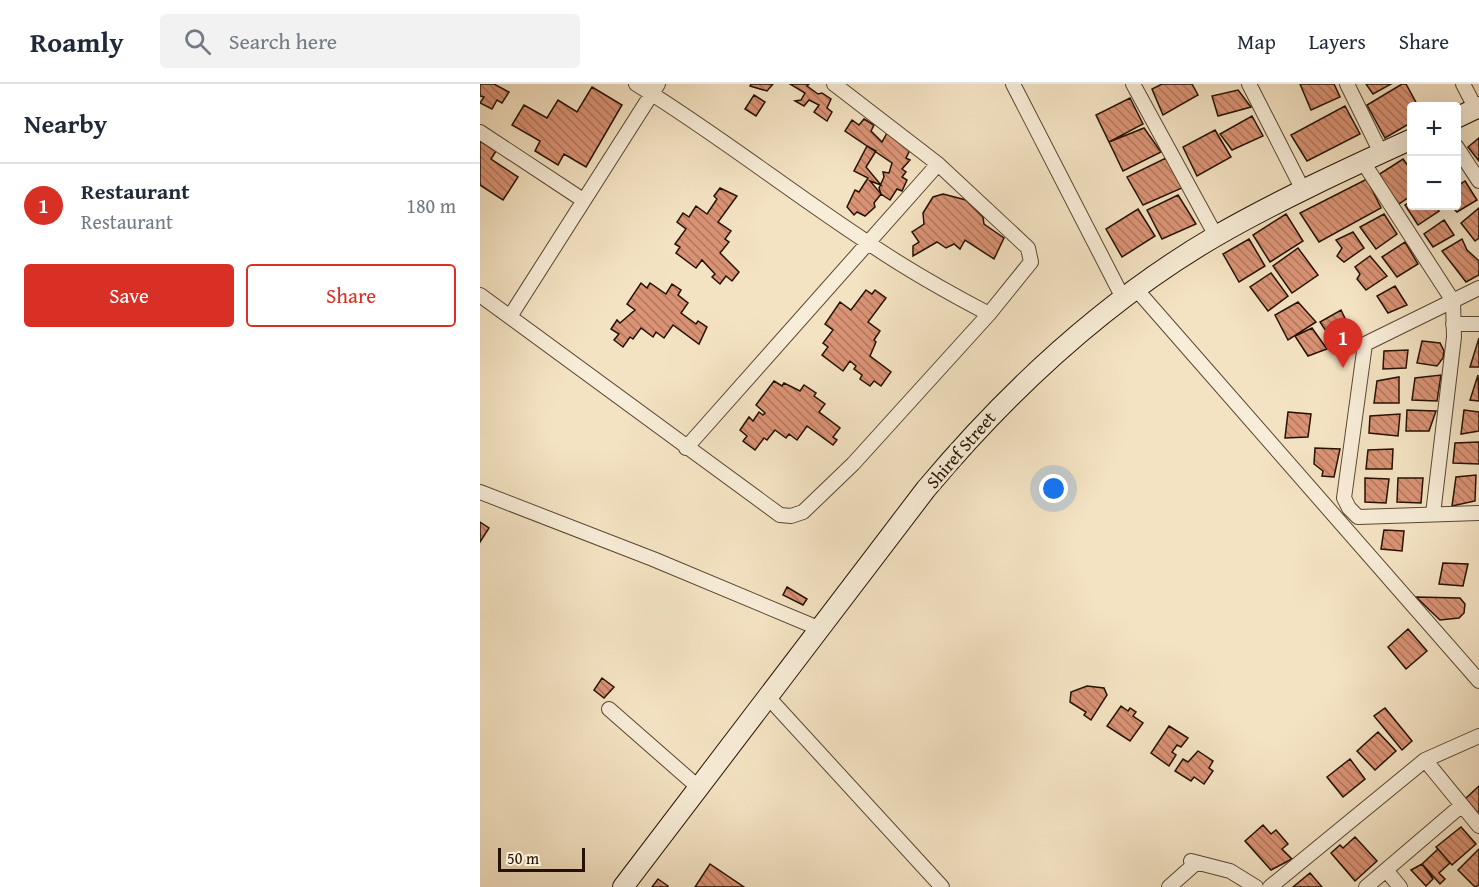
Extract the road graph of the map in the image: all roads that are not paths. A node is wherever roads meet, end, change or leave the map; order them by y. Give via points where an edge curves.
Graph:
1 (636, 84) edge
2 (834, 84) edge
3 (1013, 84) edge
4 (1133, 84) edge
5 (1249, 84) edge
6 (1347, 84) edge
7 (1463, 84) edge
8 (654, 88) edge
9 (1477, 108) edge
10 (1461, 116) edge
11 (480, 132) edge
12 (1407, 141) edge
13 (1381, 153) junction
14 (1461, 154) edge
15 (1363, 162) junction
16 (938, 164) junction
17 (1479, 181) edge
18 (1303, 190) junction
19 (583, 200) junction
20 (1216, 236) junction
21 (866, 242) junction
22 (1479, 288) edge
23 (1130, 293) junction
24 (480, 295) edge
25 (1453, 301) junction
26 (989, 314) junction
27 (511, 315) junction
28 (1453, 324) junction
29 (1479, 324) edge
30 (686, 448) junction
31 (480, 492) edge
32 (1479, 513) edge
33 (1433, 514) junction
34 (818, 628) junction
35 (1479, 681) edge
36 (767, 696) junction
37 (609, 710) dead end
38 (1479, 736) edge
39 (1425, 760) junction
40 (698, 787) junction
41 (1462, 805) junction
42 (1479, 826) edge
43 (1386, 870) junction
44 (623, 887) edge
45 (942, 887) edge
46 (1169, 887) edge
47 (1256, 887) edge
48 (1270, 887) edge
49 (1366, 887) edge
50 (1400, 887) edge

1 - 8 street
2 - 16 street
3 - 23 street
4 - 20 street
5 - 18 street
6 - 13 street
7 - 9 street
8 - 19 street
8 - 21 street
9 - 10 main road
11 - 19 street
12 - 13 main road, Shiref Street
13 - 15 main road, Shiref Street
14 - 17 street
15 - 18 main road, Shiref Street
15 - 25 street
16 - 21 street
16 - 26 street via 1031,254 1027,267
18 - 20 main road, Shiref Street
19 - 27 street
20 - 23 main road, Shiref Street
21 - 26 street via 923,279
21 - 30 street
22 - 25 street
23 - 34 main road, Shiref Street via 1054,352 969,437
23 - 35 street
24 - 27 street
25 - 28 street
25 - 33 street via 1365,344 1344,498 1358,517
26 - 30 street via 853,464 803,512 780,515
27 - 30 street
28 - 29 street
28 - 33 street
31 - 34 street
32 - 33 street
34 - 36 main road, Shiref Street
36 - 40 main road, Shiref Street
36 - 45 street
37 - 40 street
38 - 39 street
39 - 41 street
39 - 48 street
40 - 44 main road, Shiref Street
41 - 42 street
41 - 43 street
43 - 49 street
43 - 50 street
46 - 47 street via 1194,862 1230,871

